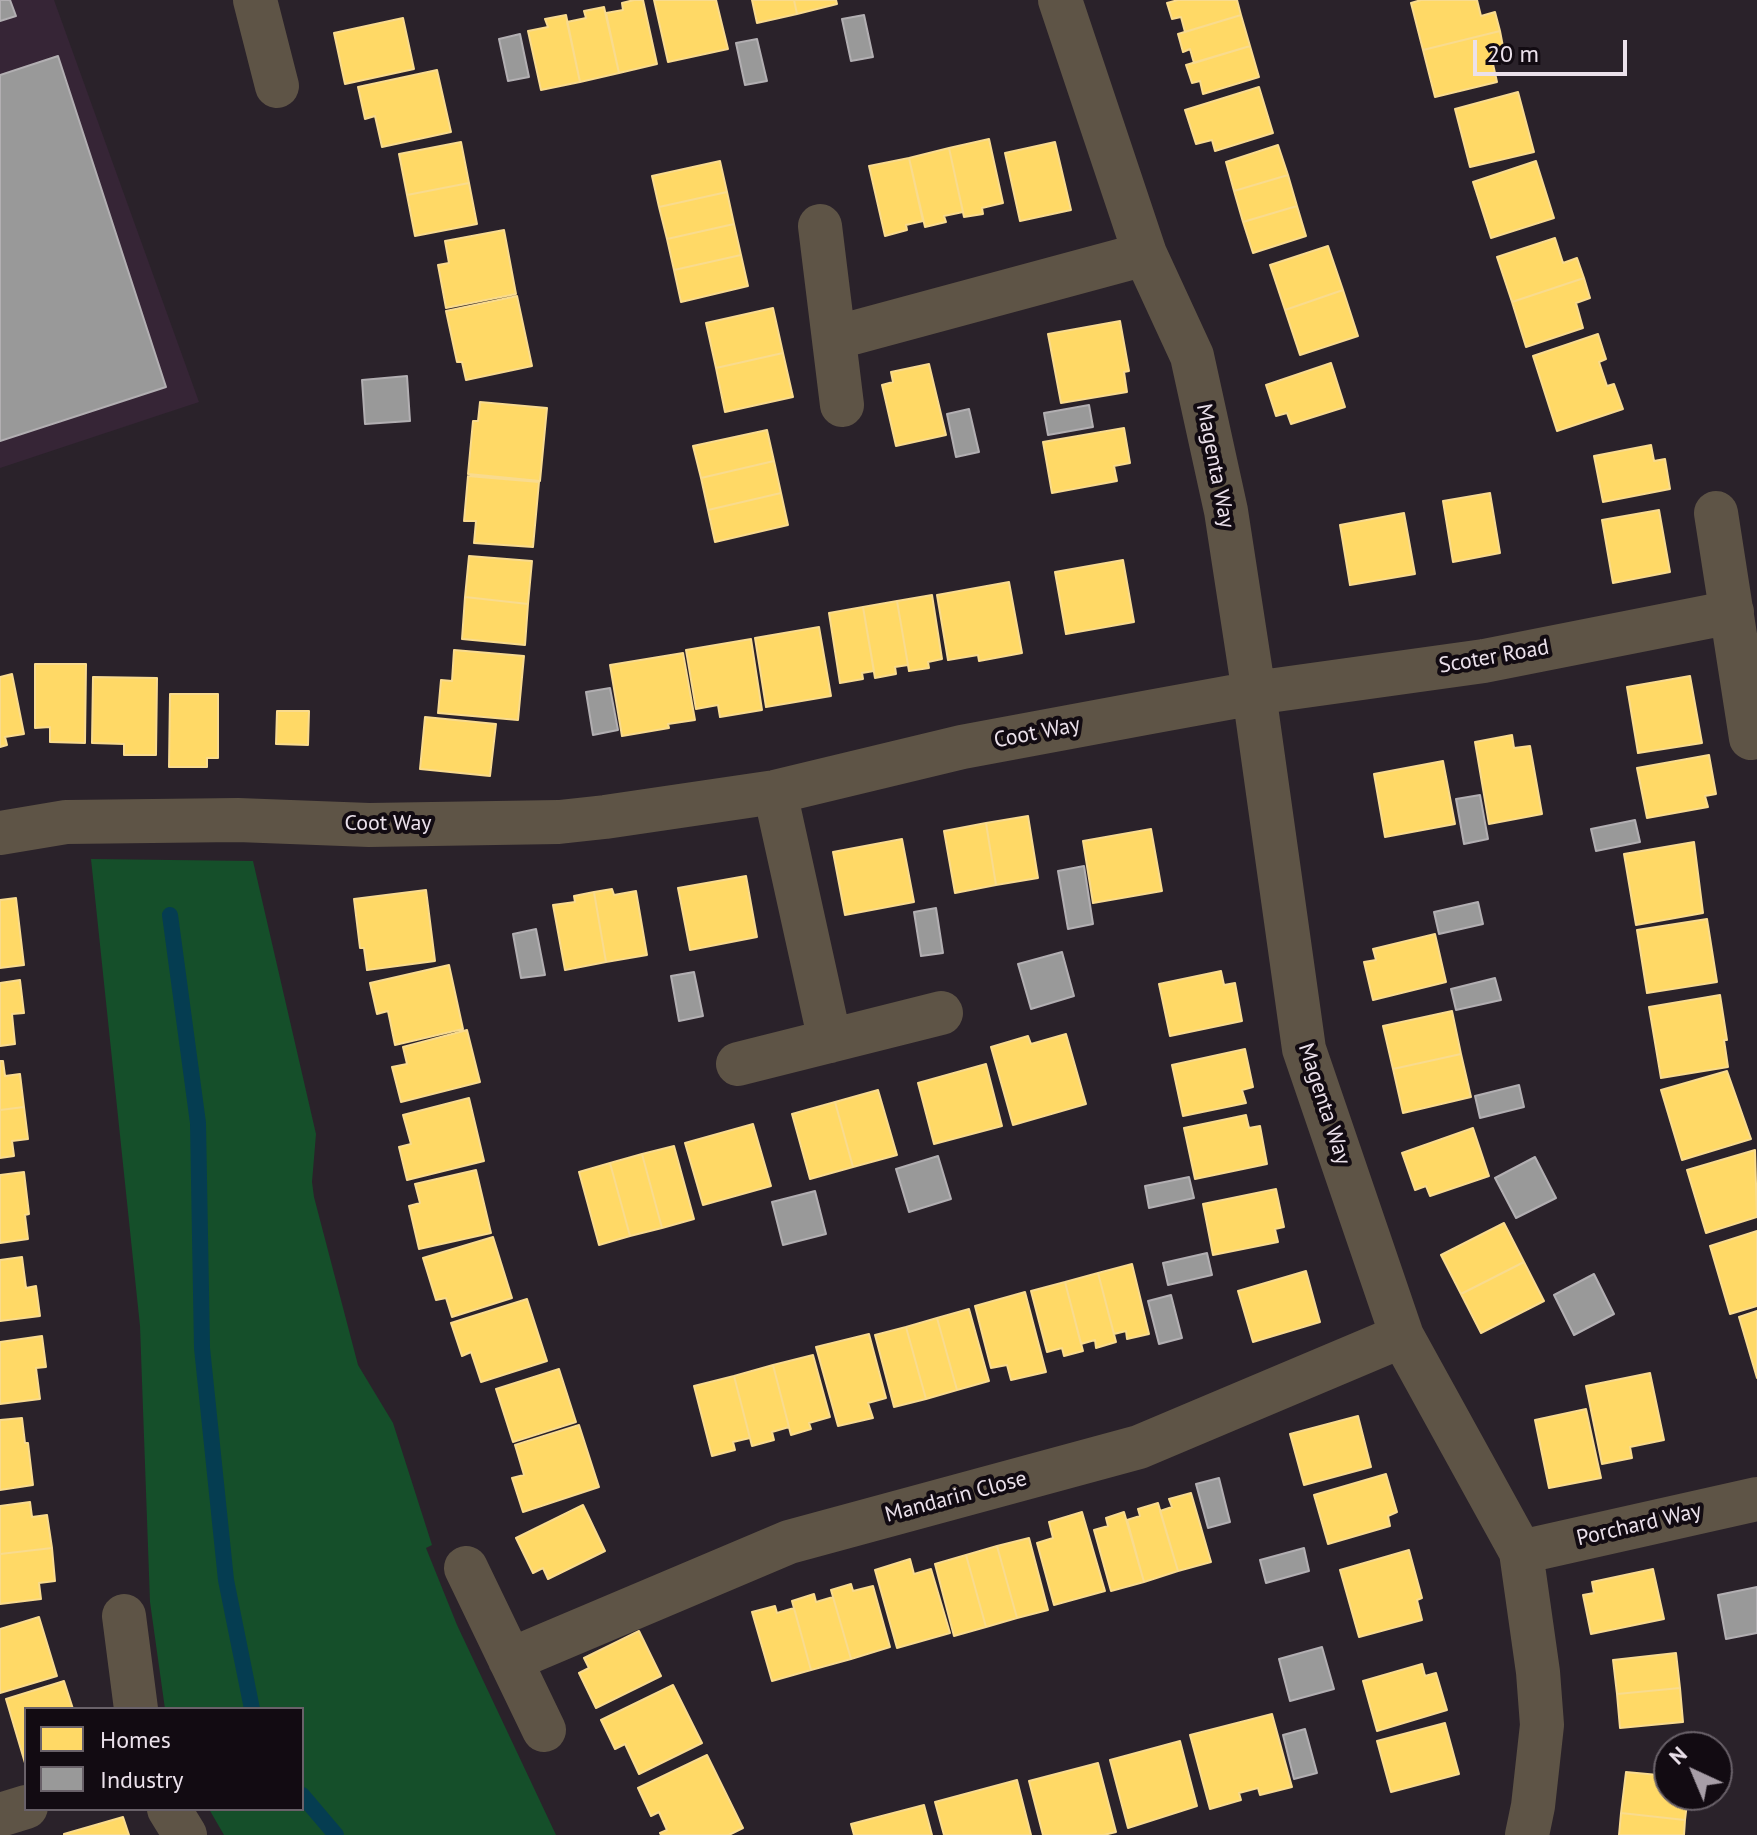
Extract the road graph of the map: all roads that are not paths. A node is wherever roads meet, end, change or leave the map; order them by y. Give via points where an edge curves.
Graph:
1 (1060, 0) edge
2 (264, 2) edge
3 (277, 86) dead end
4 (820, 226) dead end
5 (1145, 254) junction
6 (834, 338) junction
7 (842, 405) dead end
8 (1716, 513) dead end
9 (1732, 612) junction
10 (1254, 693) junction
11 (1751, 738) dead end
12 (775, 792) junction
13 (0, 833) edge
14 (941, 1013) dead end
15 (830, 1041) junction
16 (738, 1064) dead end
17 (1402, 1336) junction
18 (1757, 1499) edge
19 (1521, 1552) junction
20 (466, 1568) dead end
21 (124, 1616) dead end
22 (510, 1660) junction
23 (136, 1707) edge
24 (544, 1730) dead end
25 (24, 1808) edge
26 (170, 1811) edge
27 (0, 1815) edge
28 (185, 1835) edge
29 (1527, 1835) edge

1 - 5 street, Magenta Way
2 - 3 street
4 - 6 street
5 - 6 street
5 - 10 street, Magenta Way via 1192,356 1226,511
6 - 7 street
8 - 9 street
9 - 10 street, Scoter Road via 1484,661
9 - 11 street
10 - 12 street, Coot Way via 962,747
10 - 17 street, Magenta Way via 1304,1049
12 - 13 street, Coot Way via 559,822 66,822
12 - 15 street
14 - 15 street
15 - 16 street
17 - 19 street, Magenta Way
17 - 22 street, Mandarin Close via 1139,1447 789,1542
18 - 19 street, Porchard Way
19 - 29 street, Magenta Way via 1542,1725
20 - 22 street
21 - 23 street
22 - 24 street
25 - 27 street
26 - 28 street

